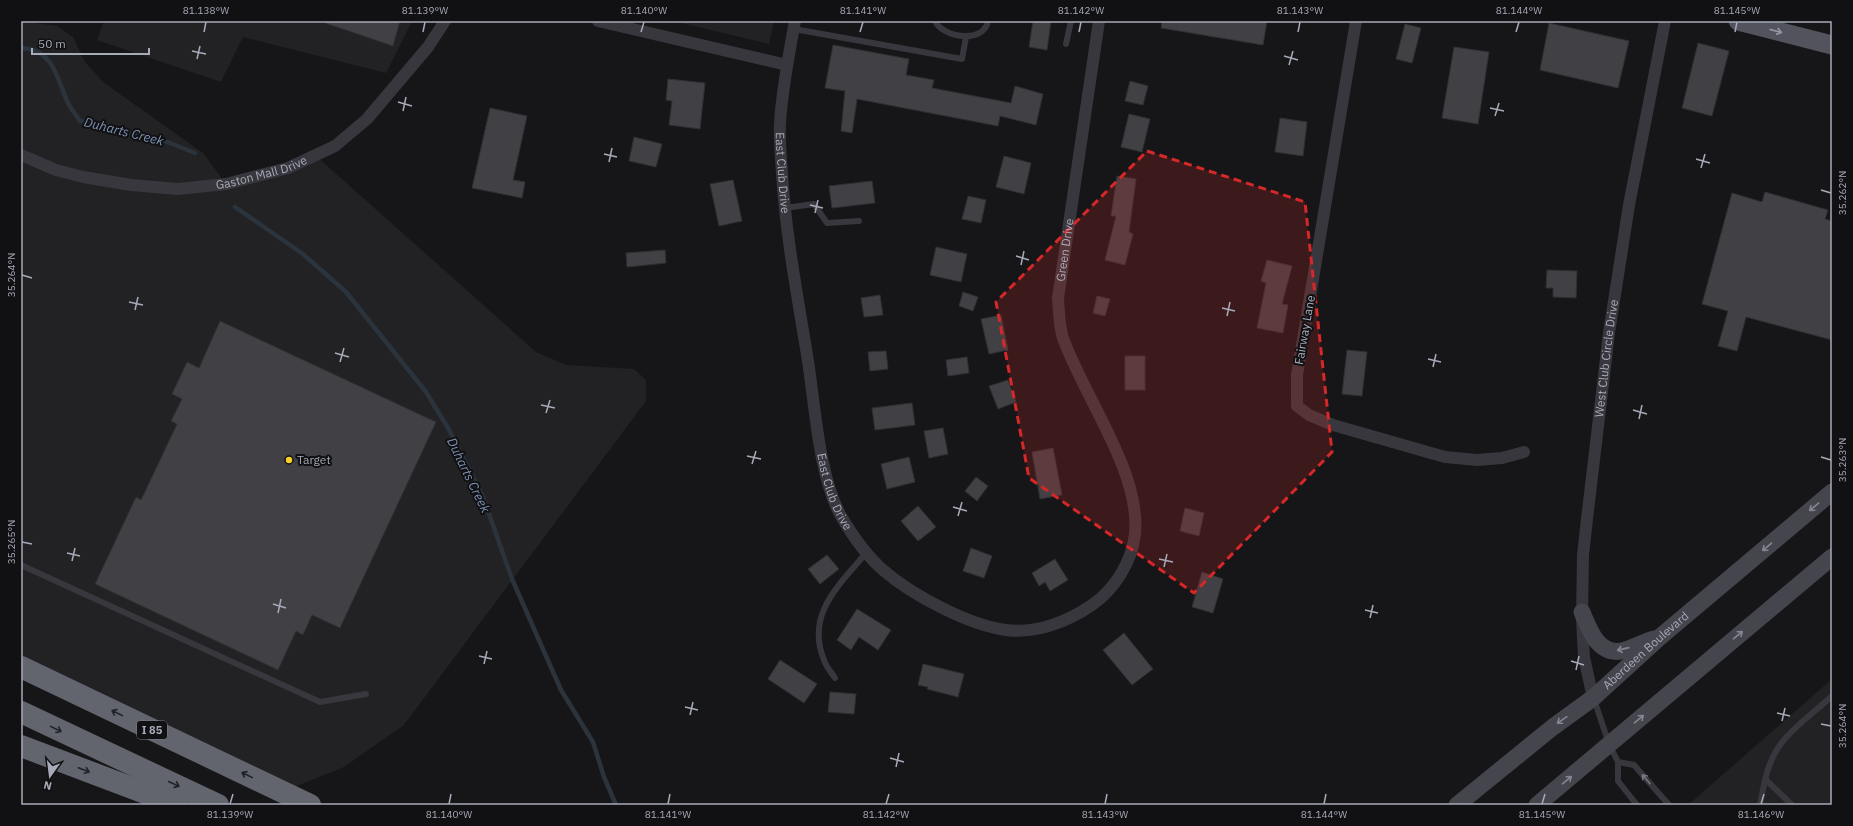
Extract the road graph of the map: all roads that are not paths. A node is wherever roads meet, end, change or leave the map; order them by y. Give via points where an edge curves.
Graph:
1 (445, 21) edge
2 (598, 21) edge
3 (935, 21) edge
4 (988, 21) edge
5 (1071, 21) edge
6 (1099, 21) edge
7 (1356, 21) edge
8 (1665, 21) edge
9 (1738, 21) edge
10 (794, 25) edge
11 (966, 37) junction
12 (1066, 44) dead end
13 (1832, 45) edge
14 (787, 65) junction
15 (21, 156) edge
16 (785, 208) junction
17 (859, 221) dead end
18 (1524, 452) dead end
19 (1123, 468) joint
20 (1832, 492) edge
21 (867, 552) junction
22 (1832, 556) edge
23 (21, 565) edge
24 (1582, 612) junction
25 (1660, 637) junction
26 (21, 667) edge
27 (835, 678) dead end
28 (366, 694) dead end
29 (1832, 696) edge
30 (1594, 698) junction
31 (21, 712) edge
32 (1609, 744) junction
33 (21, 746) edge
34 (1618, 762) junction
35 (1765, 779) junction
36 (177, 805) edge
37 (218, 805) edge
38 (310, 805) edge
39 (1457, 805) edge
40 (1537, 805) edge
41 (1637, 805) edge
42 (1669, 805) edge
43 (1760, 805) edge
44 (1792, 805) edge

1 - 15 street, Gaston Mall Drive via 428,47 367,119 335,146 288,168 226,184 178,189 82,177
2 - 14 street
3 - 11 lane via 948,33
4 - 11 lane via 987,26 979,34
5 - 12 lane
6 - 19 street, Green Drive via 1058,298 1062,334 1067,348
7 - 18 street, Fairway Lane via 1297,375 1298,406 1309,415 1333,425 1445,457 1477,460 1502,458
8 - 24 street, West Club Circle Drive via 1629,205 1609,333 1586,518
9 -> 13 main road
10 - 11 lane via 962,59
10 - 14 street, East Club Drive
14 - 16 street, East Club Drive via 779,124
16 - 17 lane via 814,204 827,223
16 - 21 street, East Club Drive via 818,433 828,482 840,514
19 - 21 street, East Club Drive via 1133,500 1135,535 1125,569 1104,597 1075,616 1042,628 1007,630 974,621 911,590 883,570
20 -> 25 main road, Aberdeen Boulevard
21 - 27 lane via 834,591 818,624 818,642 824,661
32 -> 22 main road
23 - 28 lane via 320,702
25 -> 24 main road via 1621,651 1613,650 1602,646 1594,639
24 - 30 street, West Club Circle Drive via 1584,656
25 - 30 main road, Aberdeen Boulevard
38 -> 26 highway, I 85
29 - 35 lane via 1783,741 1772,759
30 - 32 lane
30 -> 39 main road, Aberdeen Boulevard via 1553,727
31 -> 37 highway
32 - 34 lane
40 -> 32 main road
33 -> 36 highway
34 - 41 lane via 1618,781
42 -> 34 lane via 1634,765
35 - 43 lane
35 - 44 lane

